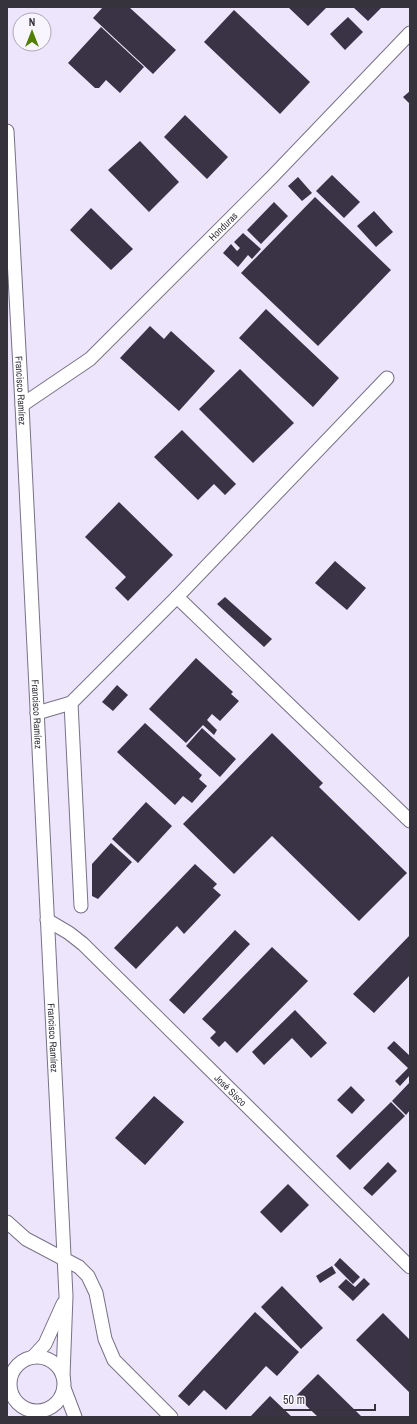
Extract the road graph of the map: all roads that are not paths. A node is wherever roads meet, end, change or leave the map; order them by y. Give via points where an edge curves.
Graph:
1 (410, 33) edge
2 (7, 132) edge
3 (9, 201) edge
4 (12, 324) edge
5 (387, 378) dead end
6 (22, 405) junction
7 (177, 597) junction
8 (71, 703) junction
9 (37, 713) junction
10 (410, 822) edge
11 (81, 906) dead end
12 (47, 920) junction
13 (7, 1222) edge
14 (63, 1259) junction
15 (410, 1267) edge
16 (66, 1296) junction
17 (33, 1357) junction
18 (13, 1363) edge
19 (64, 1382) junction
20 (11, 1398) edge
21 (34, 1414) edge
22 (75, 1417) edge
23 (171, 1417) edge

1 - 6 street, Honduras via 90,359
2 - 3 street, Francisco Ramírez
3 - 4 street, Francisco Ramírez
4 - 6 street, Francisco Ramírez
5 - 7 street
6 - 9 street, Francisco Ramírez
7 - 8 street
7 - 10 street
8 - 9 street
8 - 11 street
9 - 12 street, Francisco Ramírez
12 - 14 street, Francisco Ramírez
12 - 15 street, José Sisco via 83,944
13 - 14 street via 26,1240
14 - 16 street, Francisco Ramírez
14 - 23 street via 79,1267 88,1276 96,1293 105,1339 114,1360
16 - 17 street, Francisco Ramírez via 45,1344
16 - 19 street, Francisco Ramírez
17 - 18 street
17 - 19 street via 52,1361 59,1367
18 - 20 street
19 - 21 street via 61,1398 53,1407
19 - 22 street
20 - 21 street

